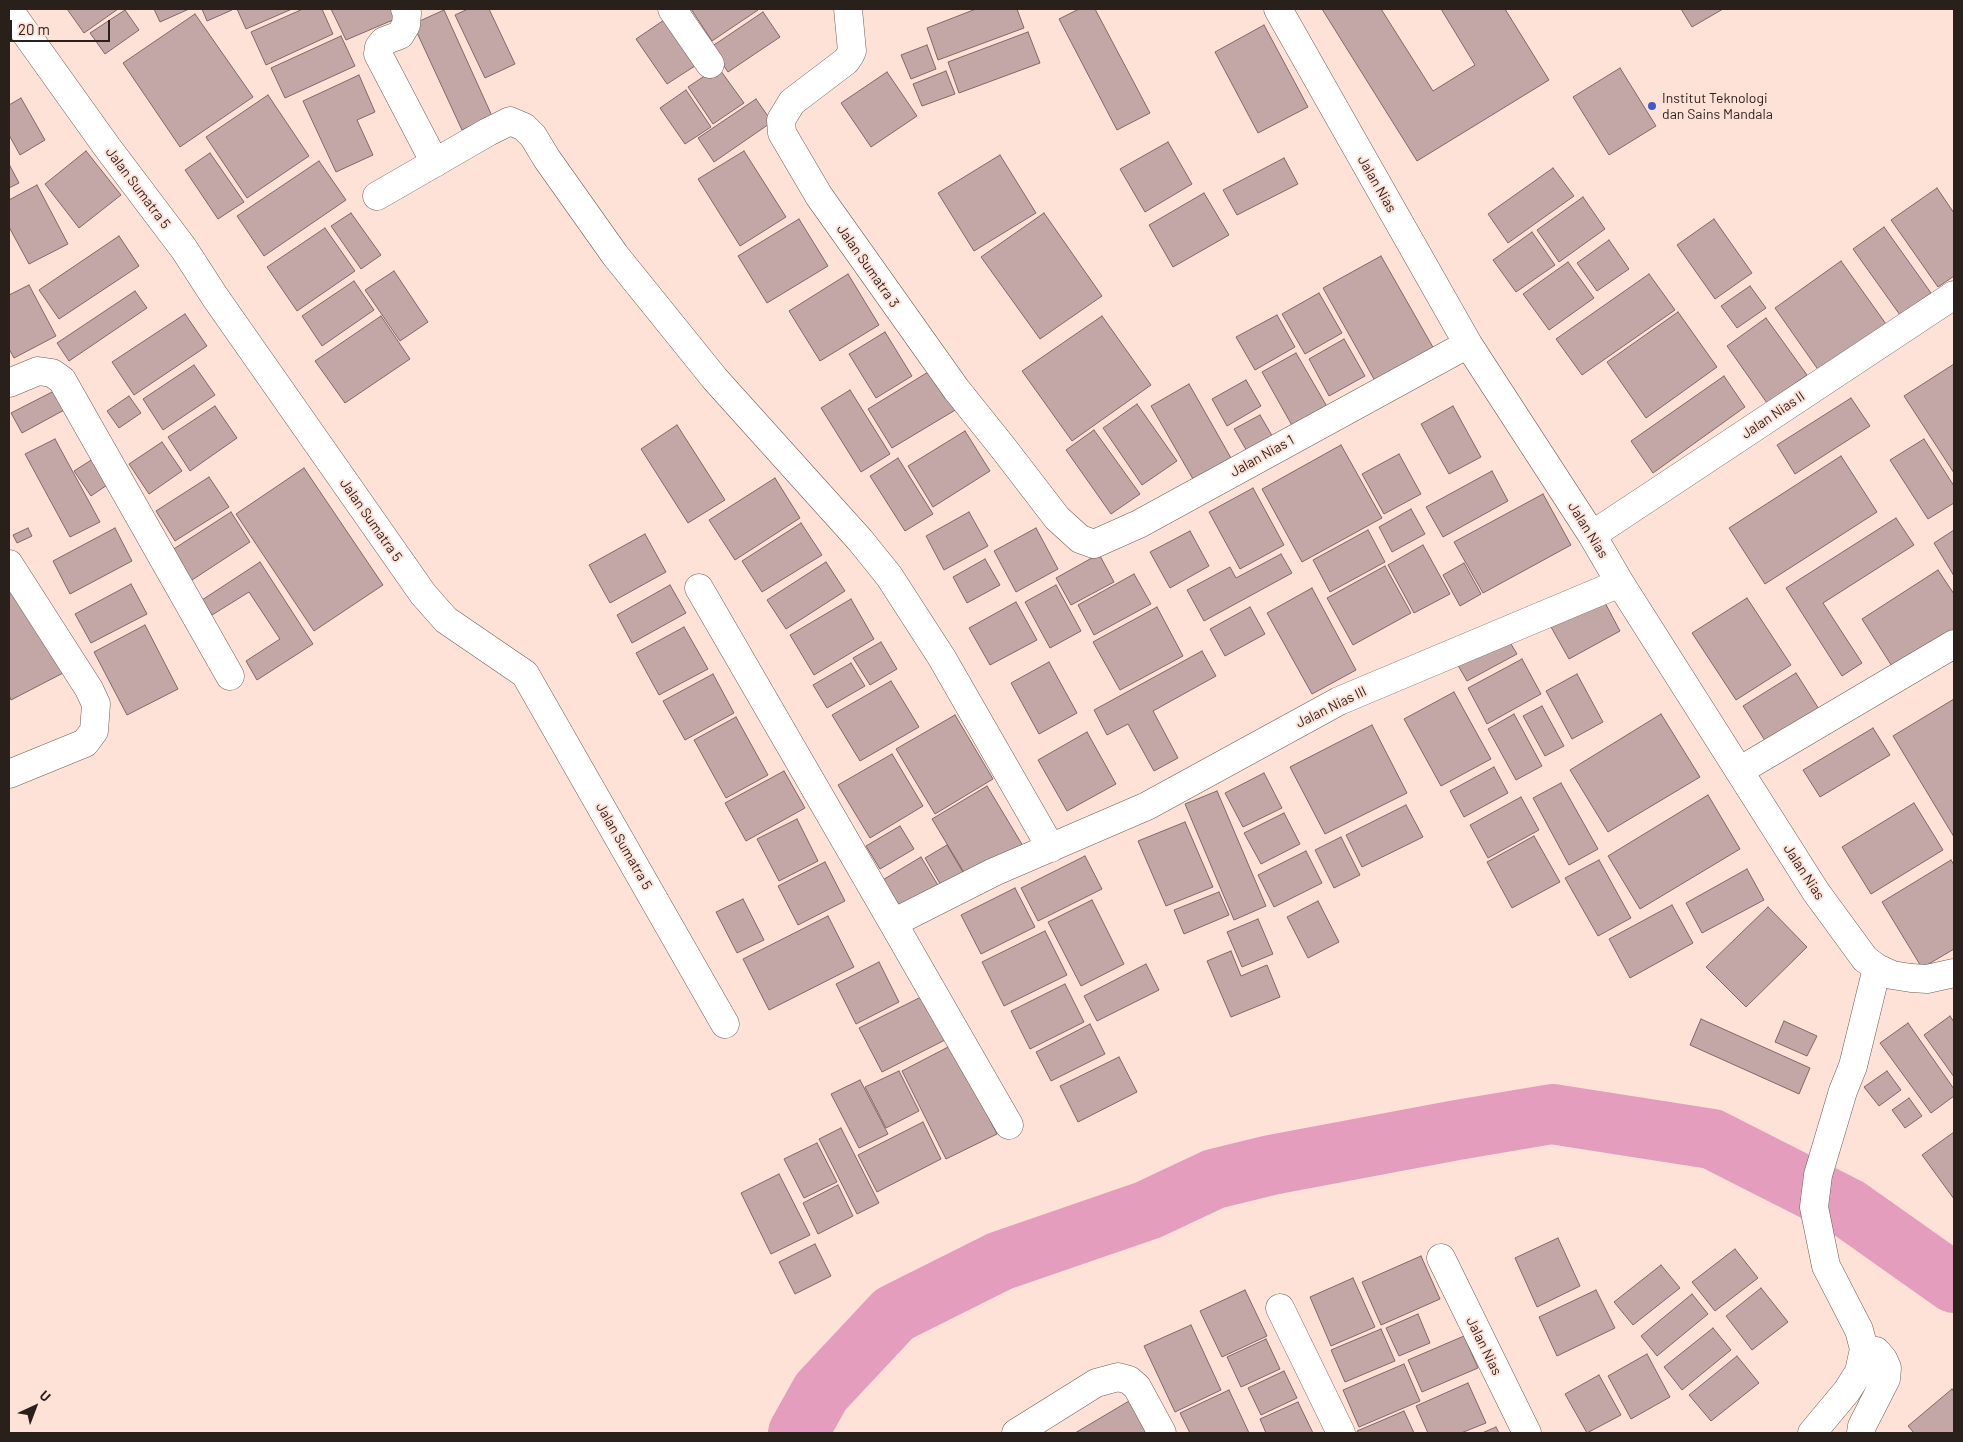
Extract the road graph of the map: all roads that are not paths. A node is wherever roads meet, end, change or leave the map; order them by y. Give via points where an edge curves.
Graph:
1 (405, 9) edge
2 (672, 9) edge
3 (848, 9) edge
4 (1278, 9) edge
5 (9, 10) edge
6 (710, 64) dead end
7 (435, 163) junction
8 (378, 196) dead end
9 (1954, 295) edge
10 (1468, 344) junction
11 (9, 383) edge
12 (1057, 518) joint
13 (1592, 534) junction
14 (9, 564) edge
15 (1620, 583) junction
16 (699, 588) dead end
17 (1954, 644) edge
18 (230, 676) dead end
19 (1739, 771) junction
20 (9, 774) edge
21 (1051, 848) junction
22 (893, 924) junction
23 (1877, 968) junction
24 (1954, 973) edge
25 (725, 1024) dead end
26 (1009, 1125) dead end
27 (1441, 1258) dead end
28 (1280, 1308) dead end
29 (1864, 1349) junction
30 (1016, 1433) edge
31 (1162, 1433) edge
32 (1341, 1433) edge
33 (1527, 1433) edge
34 (1812, 1433) edge
35 (1861, 1433) edge

1 - 7 street via 406,25 400,34 384,41 378,54
2 - 6 street
3 - 12 street, Jalan Sumatra 3 via 850,55 792,102 782,120 782,133 819,196 907,323
4 - 10 street, Jalan Nias
5 - 25 street, Jalan Sumatra 5 via 184,249 423,594 446,620 525,674
7 - 8 street
7 - 21 street via 510,120 533,136 615,255 715,379 889,576 942,658
9 - 13 street, Jalan Nias II
10 - 12 street, Jalan Nias 1 via 1107,539 1094,544 1080,539
10 - 13 street, Jalan Nias
11 - 18 street via 38,371 52,373 62,380
13 - 15 street, Jalan Nias
14 - 20 street via 96,704 94,731 85,743
15 - 19 street, Jalan Nias
15 - 21 street, Jalan Nias III via 1339,701 1147,806
16 - 22 street
17 - 19 street
19 - 23 street, Jalan Nias via 1816,892 1865,959
21 - 22 street, Jalan Nias III via 994,872
22 - 26 street
23 - 24 street, Jalan Nias via 1910,978 1933,978
23 - 29 street via 1853,1066 1818,1175 1814,1207 1826,1266 1859,1330
27 - 33 street, Jalan Nias
28 - 32 street
29 - 34 street via 1859,1372 1851,1385
29 - 35 street via 1876,1351 1883,1359 1887,1374
30 - 31 street via 1096,1383 1118,1377 1137,1387

